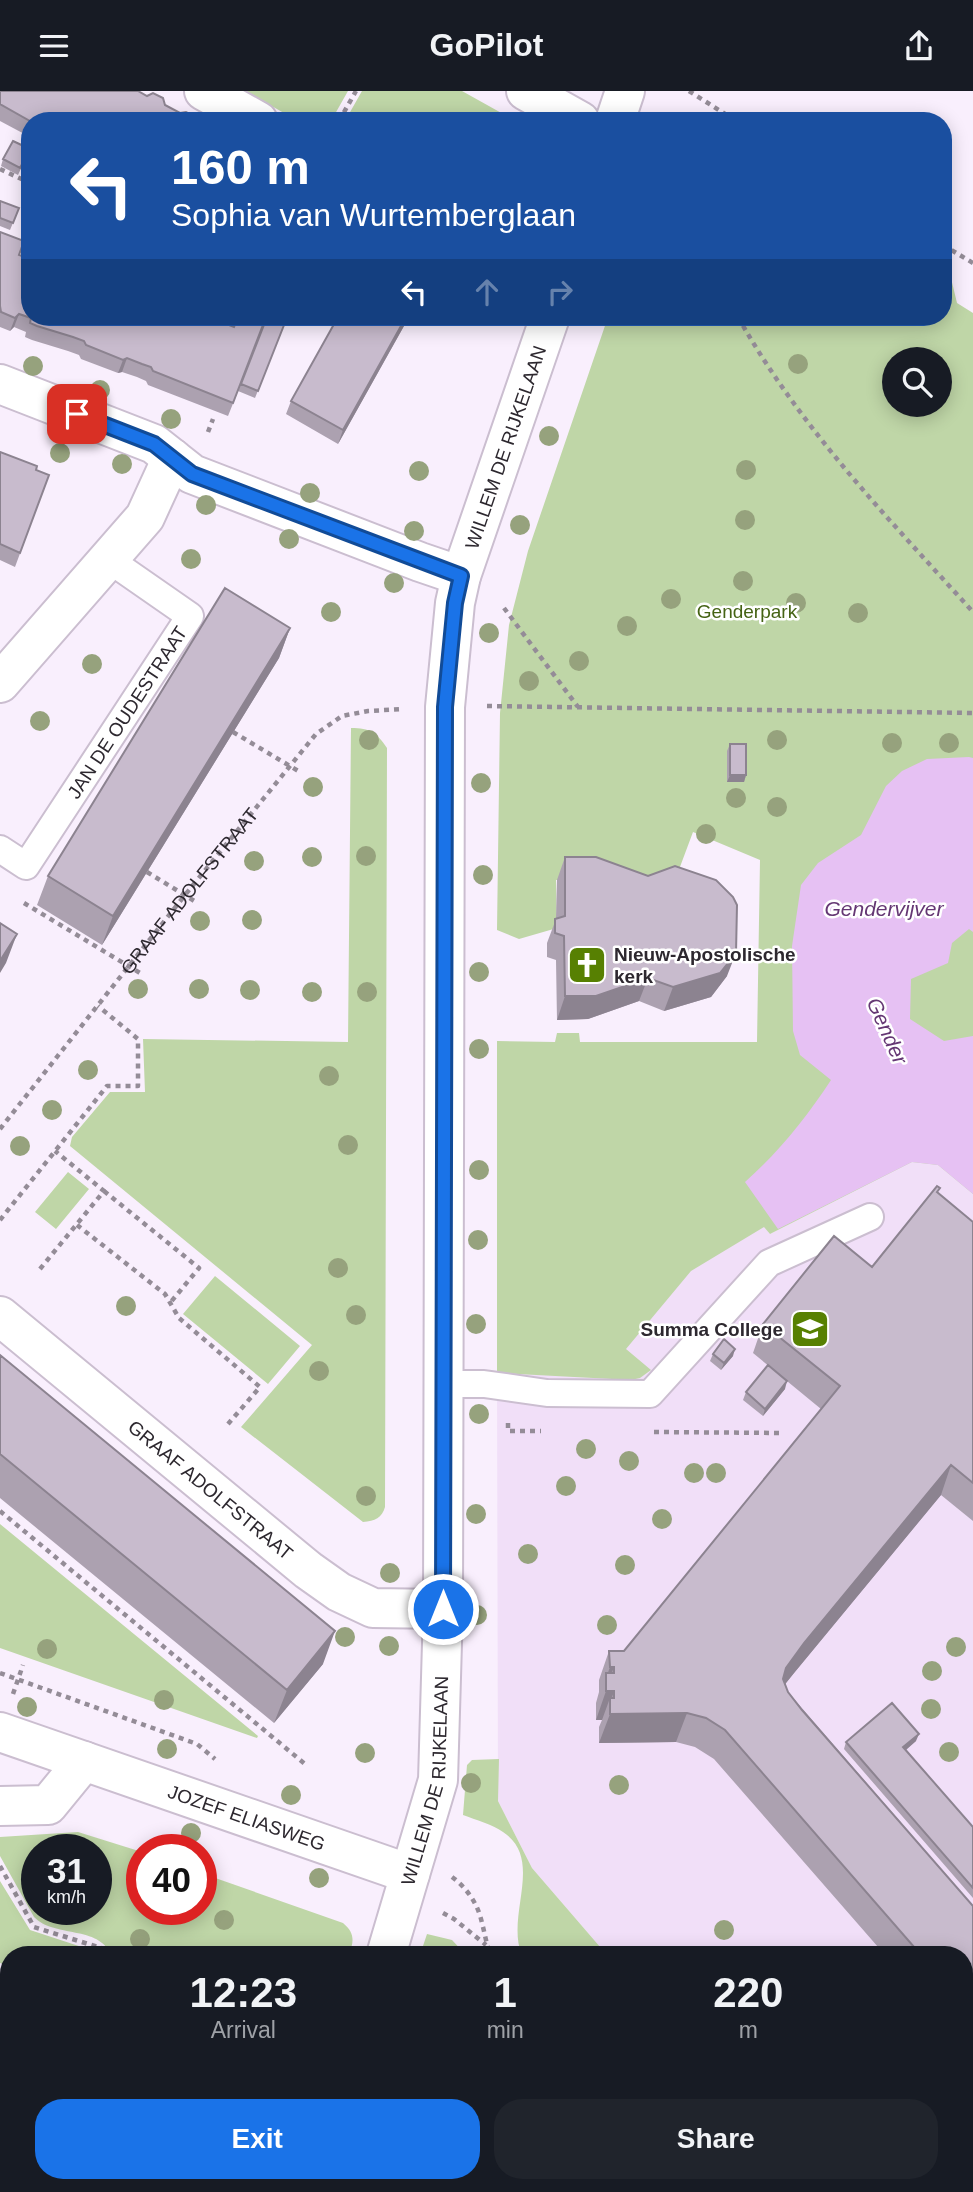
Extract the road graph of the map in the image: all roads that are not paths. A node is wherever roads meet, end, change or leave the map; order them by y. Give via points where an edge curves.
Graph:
1 (204, 91) edge
2 (526, 91) edge
3 (625, 91) edge
4 (242, 112) edge
5 (564, 112) edge
6 (618, 112) edge
7 (547, 326) edge
8 (0, 384) edge
9 (172, 458) junction
10 (108, 559) junction
11 (461, 576) junction
12 (0, 683) edge
13 (0, 849) edge
14 (870, 1217) dead end
15 (0, 1316) edge
16 (443, 1384) junction
17 (443, 1609) junction
18 (0, 1732) edge
19 (84, 1761) junction
20 (0, 1806) edge
21 (410, 1874) junction
22 (389, 1946) edge

1 - 4 street
2 - 5 street
3 - 6 street
7 - 11 street, WILLEM DE RIJKELAAN
8 - 9 street via 154,444
9 - 10 street via 145,517
9 - 11 street via 192,474
10 - 12 street
10 - 13 lane, JAN DE OUDESTRAAT via 190,616 26,866
11 - 16 street, WILLEM DE RIJKELAAN via 445,707
14 - 16 lane via 769,1263 650,1394 547,1393 484,1384
15 - 17 street, GRAAF ADOLFSTRAAT via 339,1592 373,1608
16 - 17 street, WILLEM DE RIJKELAAN
17 - 21 street, WILLEM DE RIJKELAAN via 438,1780
18 - 19 street, JOZEF ELIASWEG
19 - 20 street via 48,1805
19 - 21 street, JOZEF ELIASWEG
21 - 22 street, WILLEM DE RIJKELAAN

